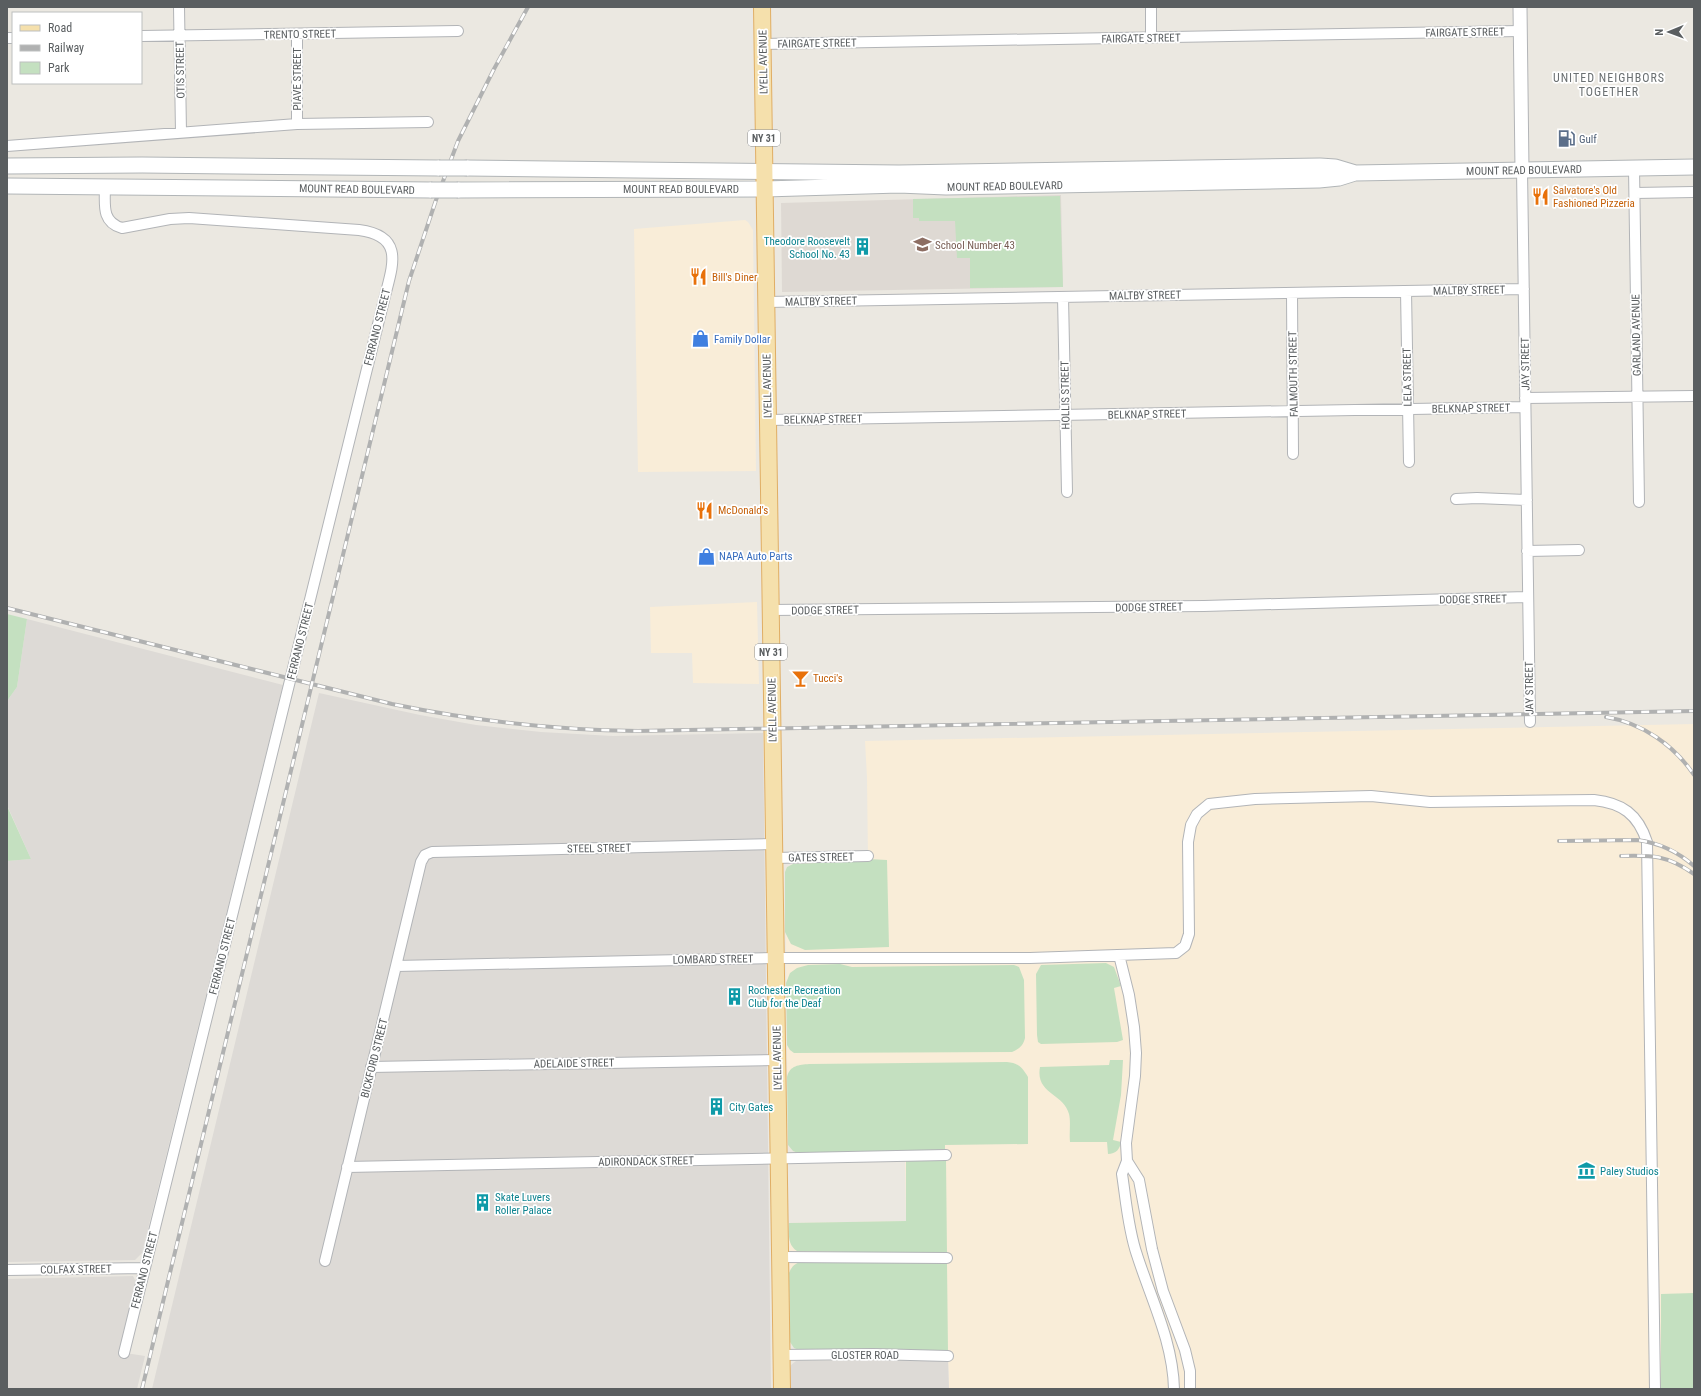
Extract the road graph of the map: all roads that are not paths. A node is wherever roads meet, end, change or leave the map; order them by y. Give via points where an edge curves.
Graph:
1 (179, 7) edge
2 (762, 7) edge
3 (1151, 7) edge
4 (1520, 7) edge
5 (458, 31) dead end
6 (1520, 32) junction
7 (297, 35) junction
8 (142, 36) edge
9 (180, 36) junction
10 (1151, 38) junction
11 (762, 44) junction
12 (428, 122) dead end
13 (297, 124) junction
14 (181, 133) junction
15 (7, 146) edge
16 (142, 164) junction
17 (67, 165) junction
18 (7, 166) edge
19 (1694, 167) edge
20 (1634, 168) junction
21 (1522, 170) junction
22 (764, 172) junction
23 (1355, 173) junction
24 (7, 186) edge
25 (105, 186) junction
26 (764, 189) junction
27 (1694, 192) edge
28 (1634, 193) junction
29 (1524, 289) junction
30 (1406, 291) junction
31 (1292, 293) junction
32 (1063, 297) junction
33 (766, 302) junction
34 (1694, 396) edge
35 (1637, 397) junction
36 (1525, 403) junction
37 (1408, 409) junction
38 (1293, 411) junction
39 (1066, 415) junction
40 (768, 420) junction
41 (1293, 454) dead end
42 (1409, 462) dead end
43 (1067, 492) dead end
44 (1456, 499) dead end
45 (1527, 500) junction
46 (1639, 502) dead end
47 (1579, 550) dead end
48 (1527, 551) junction
49 (1528, 597) junction
50 (770, 610) junction
51 (1530, 722) dead end
52 (774, 851) junction
53 (425, 855) joint
54 (868, 856) dead end
55 (1119, 955) junction
56 (776, 958) junction
57 (396, 966) junction
58 (777, 1060) junction
59 (371, 1067) junction
60 (946, 1155) dead end
61 (778, 1158) junction
62 (1127, 1161) junction
63 (347, 1168) junction
64 (780, 1257) junction
65 (947, 1258) dead end
66 (325, 1261) dead end
67 (145, 1268) junction
68 (7, 1270) edge
69 (124, 1353) dead end
70 (781, 1355) junction
71 (948, 1356) dead end
72 (782, 1389) edge
73 (1174, 1389) edge
74 (1190, 1389) edge
75 (1655, 1389) edge

1 - 9 street, OTIS STREET
2 - 11 main road, LYELL AVENUE / NY 31
3 - 10 street
4 - 6 street, JAY STREET
5 - 7 street, TRENTO STREET
6 - 10 street, FAIRGATE STREET
6 - 21 street, JAY STREET
7 - 9 street, TRENTO STREET
7 - 13 street, PIAVE STREET
8 - 9 street, TRENTO STREET
9 - 14 street, OTIS STREET
10 - 11 street, FAIRGATE STREET
11 - 22 main road, LYELL AVENUE / NY 31
12 - 13 street
13 - 14 street
14 - 15 street
16 - 17 main road, MOUNT READ BOULEVARD
16 - 22 main road, MOUNT READ BOULEVARD, bridge
16 - 25 main road via 124,170
17 - 18 main road, MOUNT READ BOULEVARD
17 - 25 main road
19 - 20 main road, MOUNT READ BOULEVARD
20 - 21 main road, MOUNT READ BOULEVARD
20 - 28 street, GARLAND AVENUE
21 - 23 main road, MOUNT READ BOULEVARD
21 - 29 street, JAY STREET
22 - 23 main road, MOUNT READ BOULEVARD via 899,173 1320,166
22 - 26 main road, LYELL AVENUE / NY 31
23 - 26 main road, MOUNT READ BOULEVARD via 1319,180
24 - 25 main road, MOUNT READ BOULEVARD
25 - 26 main road, MOUNT READ BOULEVARD, bridge via 431,190
25 - 67 street, FERRANO STREET via 106,213 109,221 122,228 184,218 370,231 388,242 392,254 392,267
26 - 33 main road, LYELL AVENUE / NY 31
27 - 28 street
28 - 35 street, GARLAND AVENUE
29 - 30 street, MALTBY STREET
29 - 36 street, JAY STREET
30 - 31 street, MALTBY STREET
30 - 37 street, LELA STREET
31 - 32 street, MALTBY STREET
31 - 38 street, FALMOUTH STREET
32 - 33 street, MALTBY STREET
32 - 39 street, HOLLIS STREET
33 - 40 main road, LYELL AVENUE / NY 31
34 - 35 street, BELKNAP STREET
35 - 36 street, BELKNAP STREET
35 - 46 street, GARLAND AVENUE
36 - 37 street, BELKNAP STREET
36 - 45 street, JAY STREET
37 - 38 street, BELKNAP STREET
37 - 42 street, LELA STREET
38 - 39 street, BELKNAP STREET
38 - 41 street, FALMOUTH STREET
39 - 40 street, BELKNAP STREET
39 - 43 street, HOLLIS STREET
40 - 50 main road, LYELL AVENUE / NY 31
44 - 45 street
45 - 48 street, JAY STREET
47 - 48 street
48 - 49 street, JAY STREET
49 - 50 street, DODGE STREET via 1211,606
49 - 51 street, JAY STREET
50 - 52 main road, LYELL AVENUE / NY 31
52 - 53 street, STEEL STREET via 432,852
52 - 54 street, GATES STREET
52 - 56 main road, LYELL AVENUE / NY 31
53 - 57 street, BICKFORD STREET via 421,862
55 - 56 street, LOMBARD STREET via 1030,958
55 - 62 street via 1129,995 1136,1053 1135,1083 1126,1147
55 - 75 street, LOMBARD STREET via 1176,953 1185,946 1189,934 1188,842 1191,825 1197,814 1209,804 1254,799 1371,796 1430,802 1594,800 1616,804 1627,810 1638,820 1647,842 1648,855
56 - 57 street, LOMBARD STREET
56 - 58 main road, LYELL AVENUE / NY 31
57 - 59 street, BICKFORD STREET
58 - 59 street, ADELAIDE STREET
58 - 61 main road, LYELL AVENUE / NY 31
59 - 63 street, BICKFORD STREET
60 - 61 street, ADIRONDACK STREET
61 - 63 street, ADIRONDACK STREET
61 - 64 main road, LYELL AVENUE / NY 31
62 - 73 street via 1122,1174 1136,1253 1166,1340 1174,1373
62 - 74 street via 1139,1180 1152,1250 1163,1291 1185,1350 1190,1371
63 - 66 street, BICKFORD STREET
64 - 65 street
64 - 70 main road, LYELL AVENUE / NY 31
67 - 68 street, COLFAX STREET
67 - 69 street, FERRANO STREET
70 - 71 street, GLOSTER ROAD
70 - 72 main road, LYELL AVENUE / NY 31

